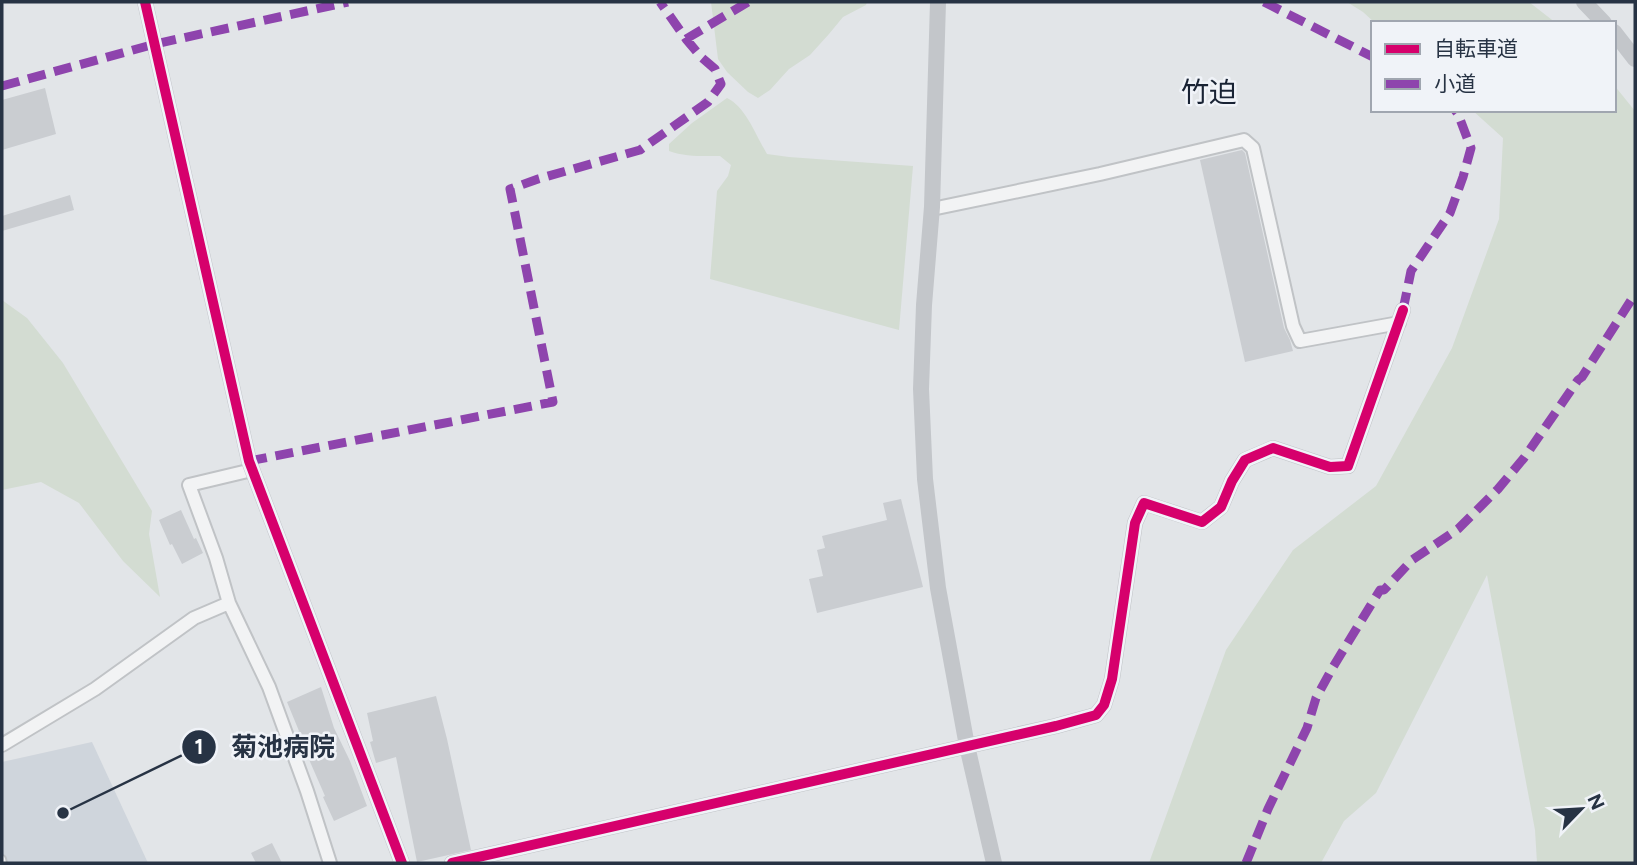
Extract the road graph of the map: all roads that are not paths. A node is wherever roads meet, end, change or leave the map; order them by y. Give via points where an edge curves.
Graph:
1 (145, 2) edge
2 (939, 2) edge
3 (1584, 2) edge
4 (1602, 21) edge
5 (1616, 35) edge
6 (1635, 59) edge
7 (932, 209) junction
8 (252, 470) junction
9 (229, 603) junction
10 (2, 744) edge
11 (967, 746) junction
12 (330, 863) edge
13 (402, 863) edge
14 (452, 863) edge
15 (994, 863) edge

1 - 8 street
2 - 7 street
3 - 4 street
5 - 6 street
7 - 11 street via 921,389 925,480 938,588
7 - 11 street via 1244,140 1253,148 1300,341 1401,317 1348,466 1330,467 1273,448 1245,460 1221,507 1202,522 1144,503 1135,523 1104,705 1096,715
8 - 9 street via 189,485
8 - 13 street
9 - 10 street via 194,618 95,689
9 - 12 street via 269,687
11 - 14 street
11 - 15 street

